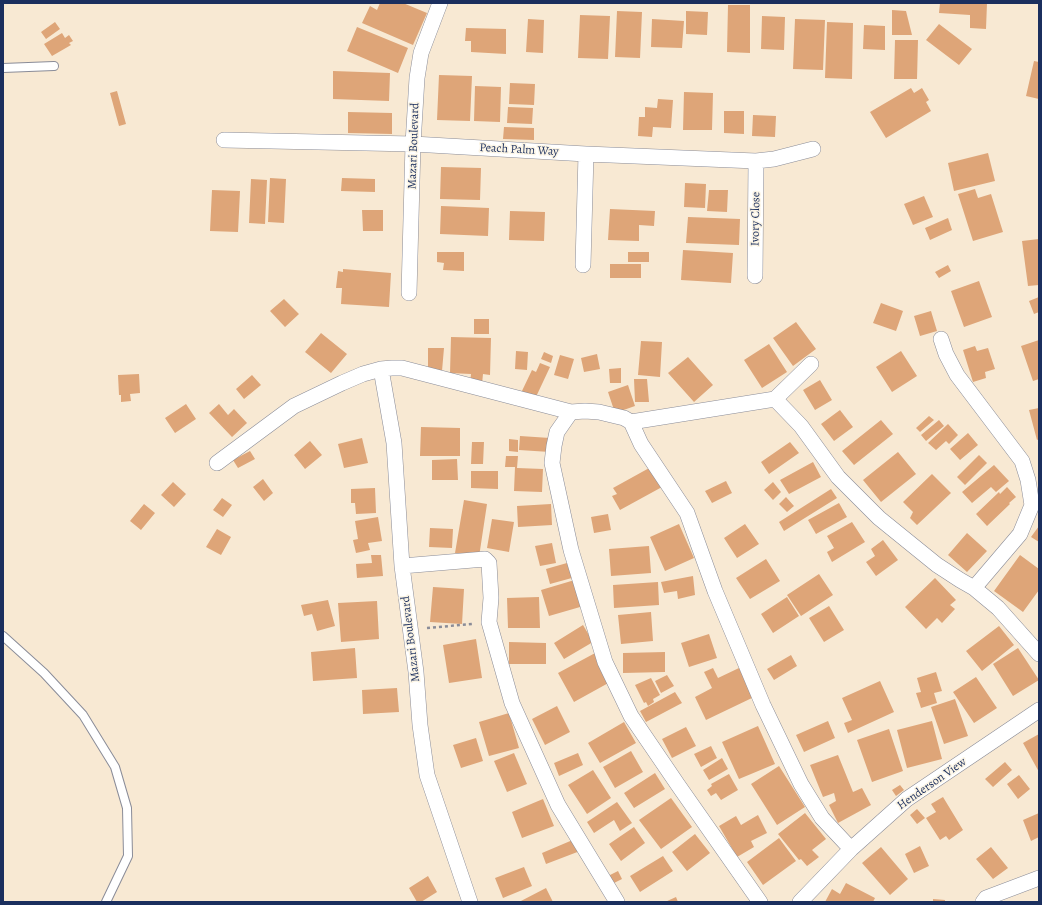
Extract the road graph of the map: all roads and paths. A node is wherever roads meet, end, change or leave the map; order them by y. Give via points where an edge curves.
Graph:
1 (440, 3) edge
2 (54, 66) dead end
3 (3, 68) edge
4 (224, 140) dead end
5 (413, 144) junction
6 (813, 150) dead end
7 (586, 154) junction
8 (756, 161) junction
9 (583, 265) dead end
10 (755, 276) dead end
11 (409, 293) dead end
12 (941, 339) dead end
13 (811, 364) dead end
14 (381, 369) junction
15 (775, 399) junction
16 (571, 412) junction
17 (631, 422) junction
18 (218, 463) dead end
19 (402, 566) junction
20 (974, 588) junction
21 (489, 622) junction
22 (410, 630) junction
23 (3, 636) edge
24 (1039, 654) edge
25 (1039, 710) edge
26 (851, 849) junction
27 (1039, 878) edge
28 (106, 902) edge
29 (470, 902) edge
30 (617, 902) edge
31 (760, 902) edge
32 (800, 902) edge
33 (983, 902) edge

1 - 5 street, Mazari Boulevard via 421,54
2 - 3 lane
4 - 5 street, Peach Palm Way
5 - 7 street, Peach Palm Way
5 - 11 street, Mazari Boulevard
6 - 8 street, Peach Palm Way
7 - 8 street, Peach Palm Way
7 - 9 street
8 - 10 street, Ivory Close
12 - 20 street via 957,375 1022,461 1032,505 1020,534
13 - 15 street
14 - 16 street via 402,368
14 - 18 street via 356,377 294,406
14 - 19 street, Mazari Boulevard via 394,443
15 - 17 street
15 - 20 street via 801,426 838,477 879,518 937,565
16 - 17 street via 599,412
16 - 31 street via 557,432 552,463 571,550 606,662 631,716
17 - 26 street via 641,444 687,513 715,591 801,784 822,818
19 - 21 street via 488,560 491,598
19 - 22 street, Mazari Boulevard
20 - 24 street via 998,608
21 - 22 path
21 - 30 street via 512,703 549,787
22 - 29 street, Mazari Boulevard via 428,775
23 - 28 lane via 44,673 83,715 115,767 127,808 128,856
25 - 26 street, Henderson View via 907,799
26 - 32 street, Henderson View
27 - 33 street via 986,898

